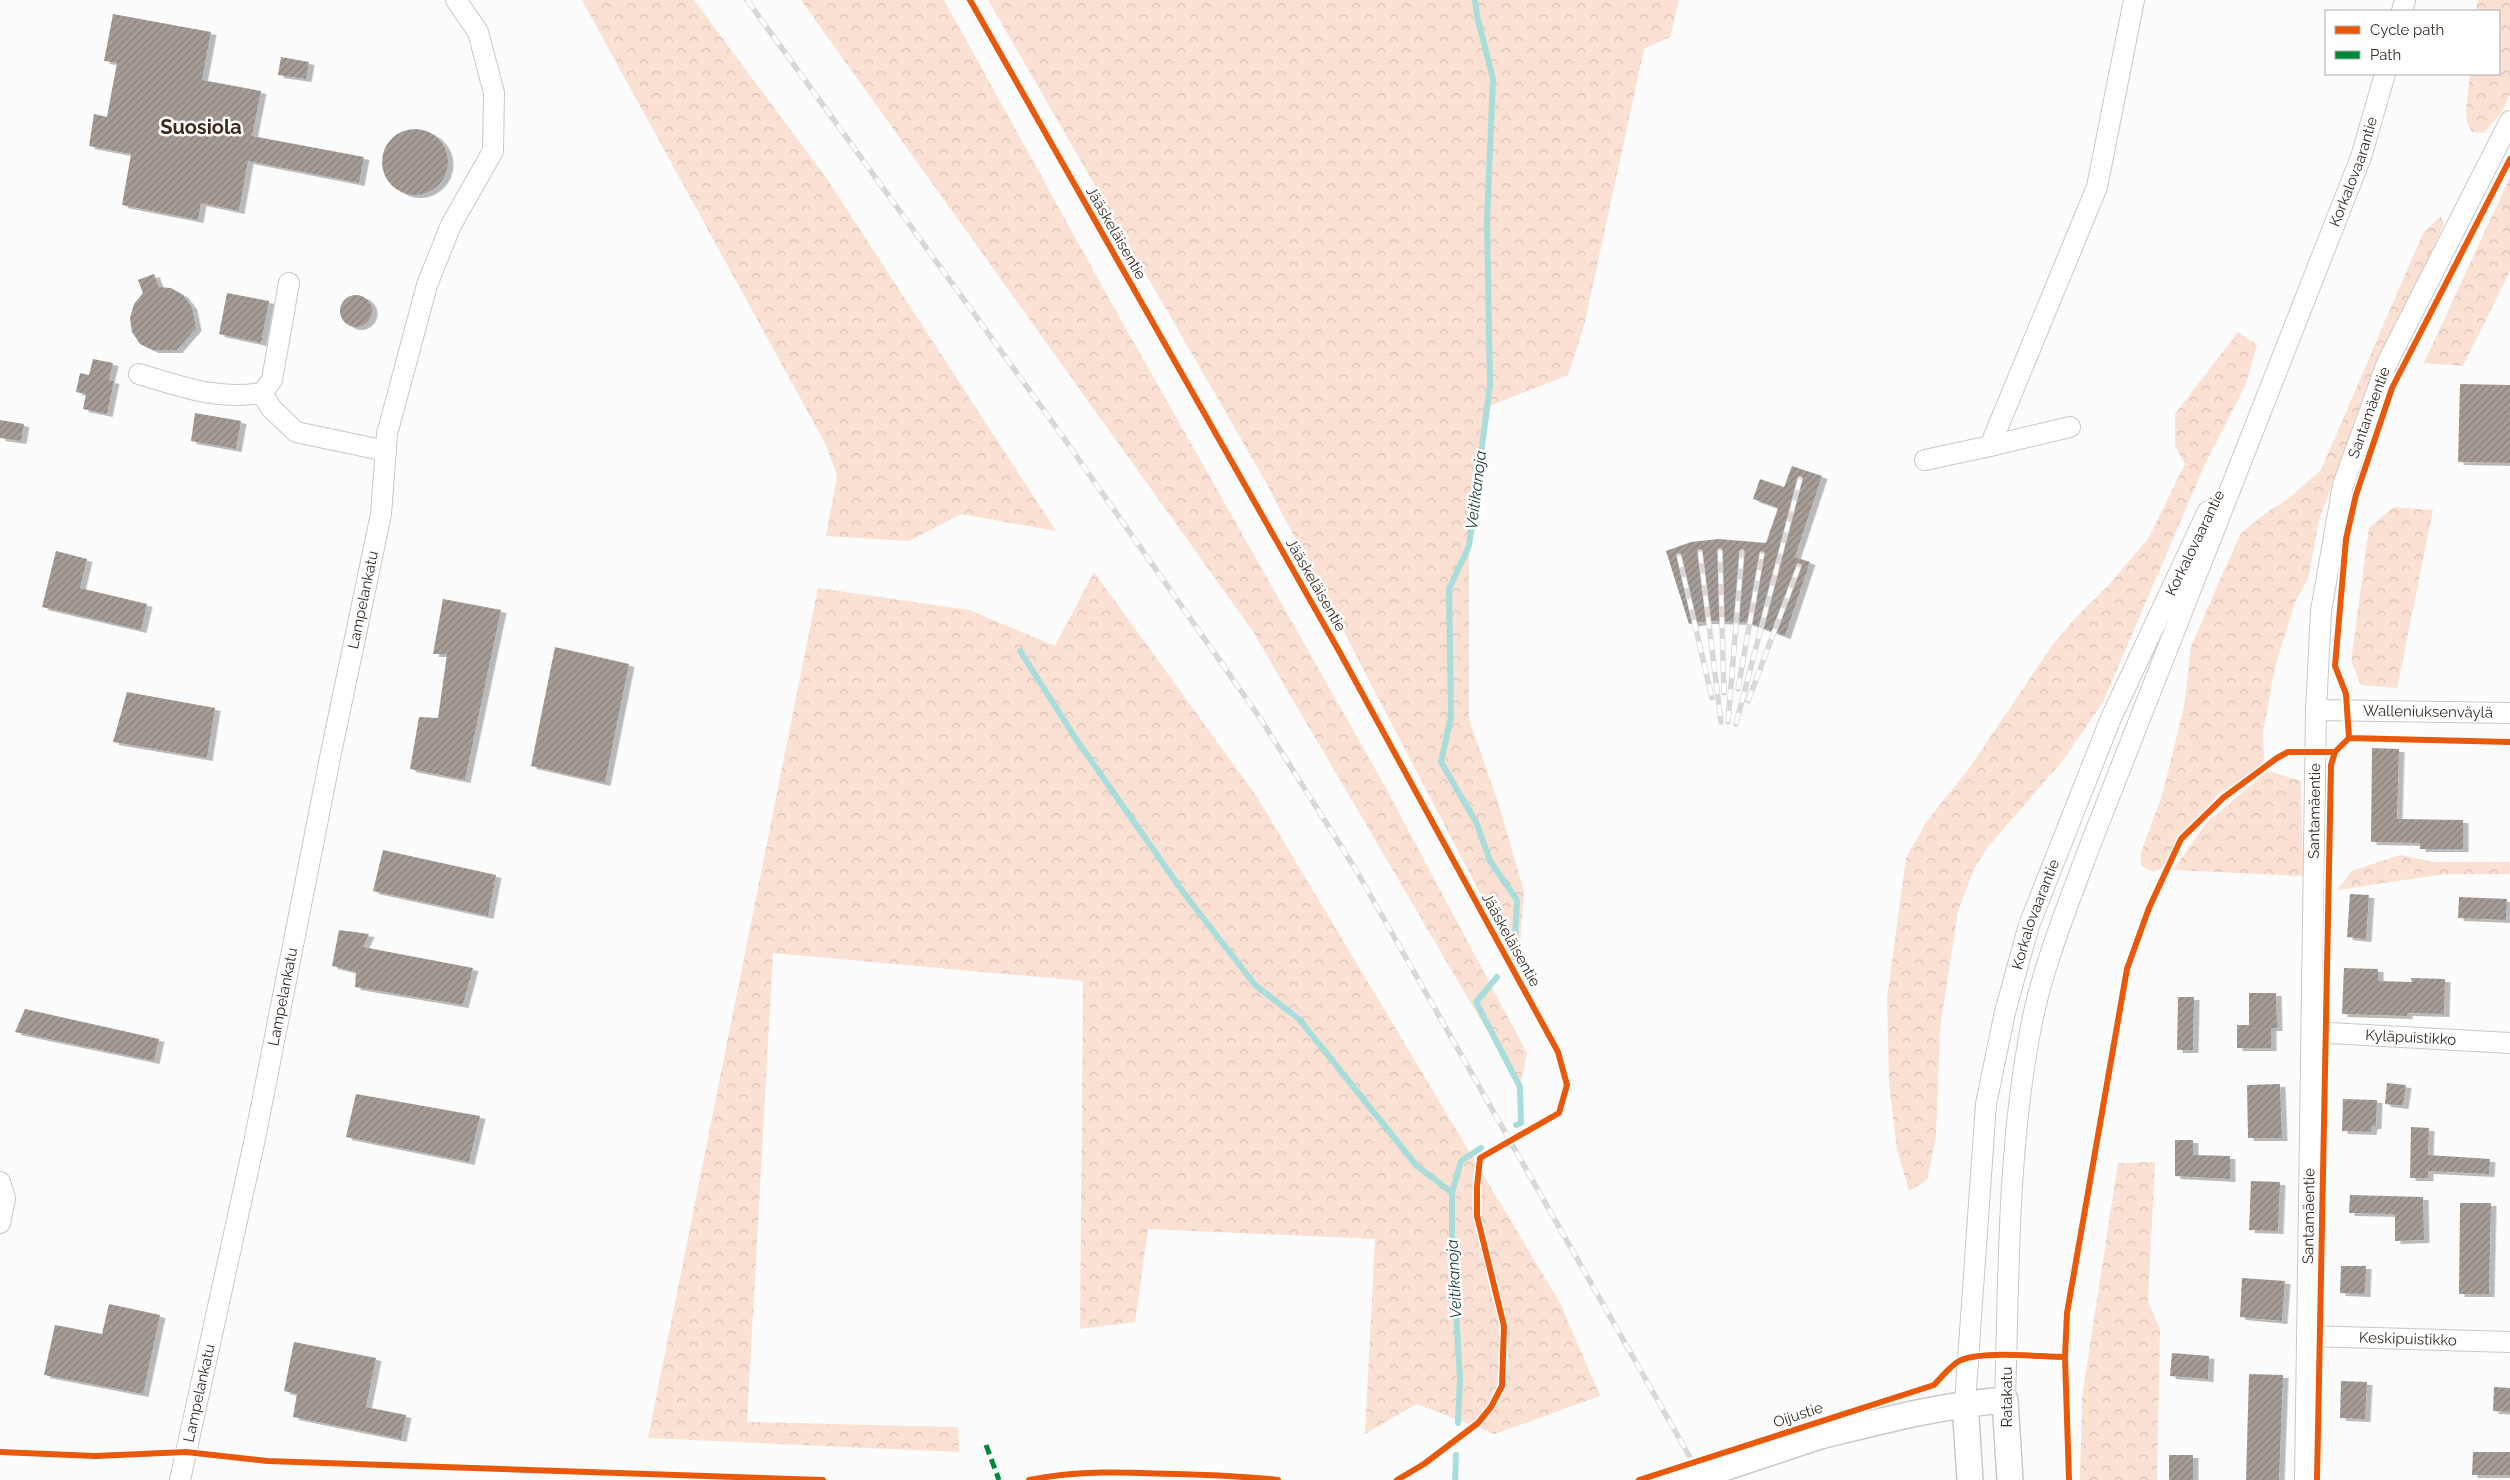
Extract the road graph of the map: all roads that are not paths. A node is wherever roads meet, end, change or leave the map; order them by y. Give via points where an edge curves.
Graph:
1 (456, 0) edge
2 (2134, 0) edge
3 (2385, 75) edge
4 (2510, 121) edge
5 (289, 283) dead end
6 (138, 374) dead end
7 (262, 393) junction
8 (2070, 427) dead end
9 (1990, 446) junction
10 (386, 451) junction
11 (1925, 460) dead end
12 (2240, 464) junction
13 (2316, 710) junction
14 (2510, 713) edge
15 (2312, 1032) junction
16 (2510, 1043) edge
17 (0, 1182) edge
18 (0, 1223) edge
19 (2006, 1315) joint
20 (2307, 1336) junction
21 (2510, 1342) edge
22 (2005, 1400) junction
23 (1965, 1403) junction
24 (180, 1480) edge
25 (1688, 1480) edge
26 (1970, 1480) edge
27 (2010, 1480) edge
28 (2305, 1480) edge

1 - 10 street, Lampelankatu via 478,32 494,93 493,151 451,225 427,285 387,434
2 - 9 street via 2097,187
3 - 12 street, Korkalovaarantie via 2362,157
4 - 13 street, Santamäentie via 2387,363 2343,485 2322,611
5 - 7 street via 272,380
6 - 7 street via 201,393 236,397
7 - 10 street via 271,408 296,432
8 - 9 street
9 - 11 street
10 - 24 street, Lampelankatu via 381,514 330,753 254,1143
12 - 19 street, Korkalovaarantie via 2089,848 2056,940 2031,1025 2017,1108
12 - 23 street, Korkalovaarantie via 2218,491 2111,718 2028,924 1986,1104
13 - 14 street, Walleniuksenväylä
13 - 15 street, Santamäentie
15 - 16 street, Kyläpuistikko
15 - 20 street, Santamäentie
17 - 18 street via 6,1198
19 - 22 street, Ratakatu
20 - 21 street, Keskipuistikko
20 - 28 street, Santamäentie
22 - 23 main road, Oijustie
22 - 27 main road, Ratakatu
23 - 25 main road, Oijustie, bridge via 1820,1436
23 - 26 main road

